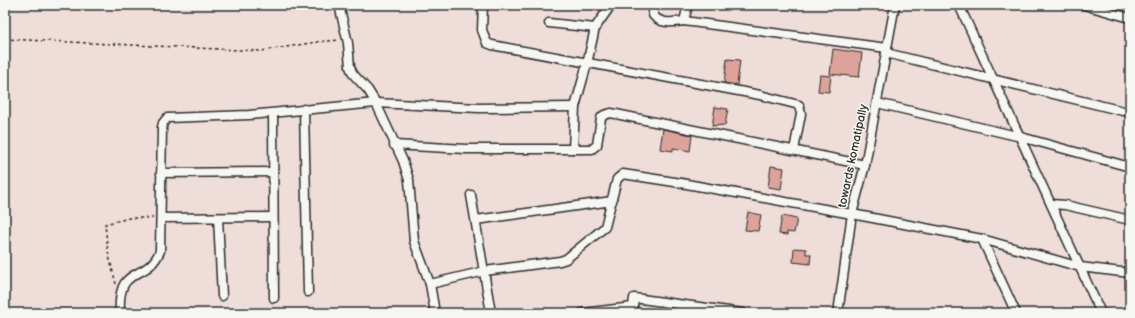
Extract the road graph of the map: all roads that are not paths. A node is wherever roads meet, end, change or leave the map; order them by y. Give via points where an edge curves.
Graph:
1 (339, 5) edge
2 (483, 5) edge
3 (611, 5) edge
4 (654, 5) edge
5 (688, 5) edge
6 (895, 5) edge
7 (959, 5) edge
8 (1084, 5) edge
9 (1130, 18) edge
10 (684, 21) junction
11 (549, 23) dead end
12 (594, 28) junction
13 (887, 50) junction
14 (587, 64) junction
15 (994, 79) junction
16 (376, 103) junction
17 (876, 103) junction
18 (575, 107) junction
19 (304, 109) junction
20 (1130, 111) edge
21 (273, 114) junction
22 (1021, 137) junction
23 (394, 145) junction
24 (574, 149) junction
25 (794, 150) junction
26 (865, 165) junction
27 (1130, 167) edge
28 (273, 172) junction
29 (161, 173) junction
30 (471, 195) dead end
31 (612, 201) junction
32 (1051, 204) junction
33 (852, 214) junction
34 (273, 217) junction
35 (161, 218) junction
36 (218, 218) junction
37 (476, 220) junction
38 (1130, 220) edge
39 (982, 239) junction
40 (1080, 267) junction
41 (485, 271) junction
42 (1130, 273) edge
43 (430, 284) junction
44 (308, 292) dead end
45 (222, 296) dead end
46 (274, 298) dead end
47 (632, 310) edge
48 (120, 313) edge
49 (435, 313) edge
50 (492, 313) edge
51 (582, 313) edge
52 (743, 313) edge
53 (838, 313) edge
54 (1016, 313) edge
55 (1102, 313) edge

1 - 16 street via 347,38 350,67
2 - 14 street via 482,30 487,43 492,46
3 - 12 street
4 - 10 street via 653,14 660,21
5 - 10 street
6 - 13 street, towards komatipally
7 - 15 street
8 - 9 street
10 - 13 street
11 - 12 street
12 - 14 street
13 - 15 street
13 - 17 street, towards komatipally
14 - 18 street
14 - 25 street via 799,105 801,114
15 - 20 street
15 - 22 street
16 - 18 street via 479,108
16 - 19 street
16 - 23 street
17 - 22 street
17 - 26 street, towards komatipally
18 - 24 street
19 - 21 street
19 - 44 street
21 - 28 street
21 - 29 street via 167,118 162,123
22 - 27 street
22 - 32 street
23 - 24 street via 466,149
23 - 43 street via 409,180 414,241
24 - 25 street via 595,148 599,141 601,118 611,113
25 - 26 street
26 - 33 street, towards komatipally
28 - 29 street
28 - 34 street
29 - 35 street
30 - 37 street
31 - 33 street via 618,177 625,174
31 - 37 street
31 - 41 street via 605,227 566,259
32 - 38 street
32 - 40 street
33 - 39 street
33 - 53 street, towards komatipally
34 - 36 street
34 - 46 street
35 - 36 street
35 - 48 street via 161,238 157,256 144,269 129,277 124,284 120,293
36 - 45 street
37 - 41 street
39 - 40 street
39 - 54 street
40 - 42 street
40 - 55 street
41 - 43 street
41 - 50 street
43 - 49 street
47 - 51 street
47 - 52 street via 634,298

